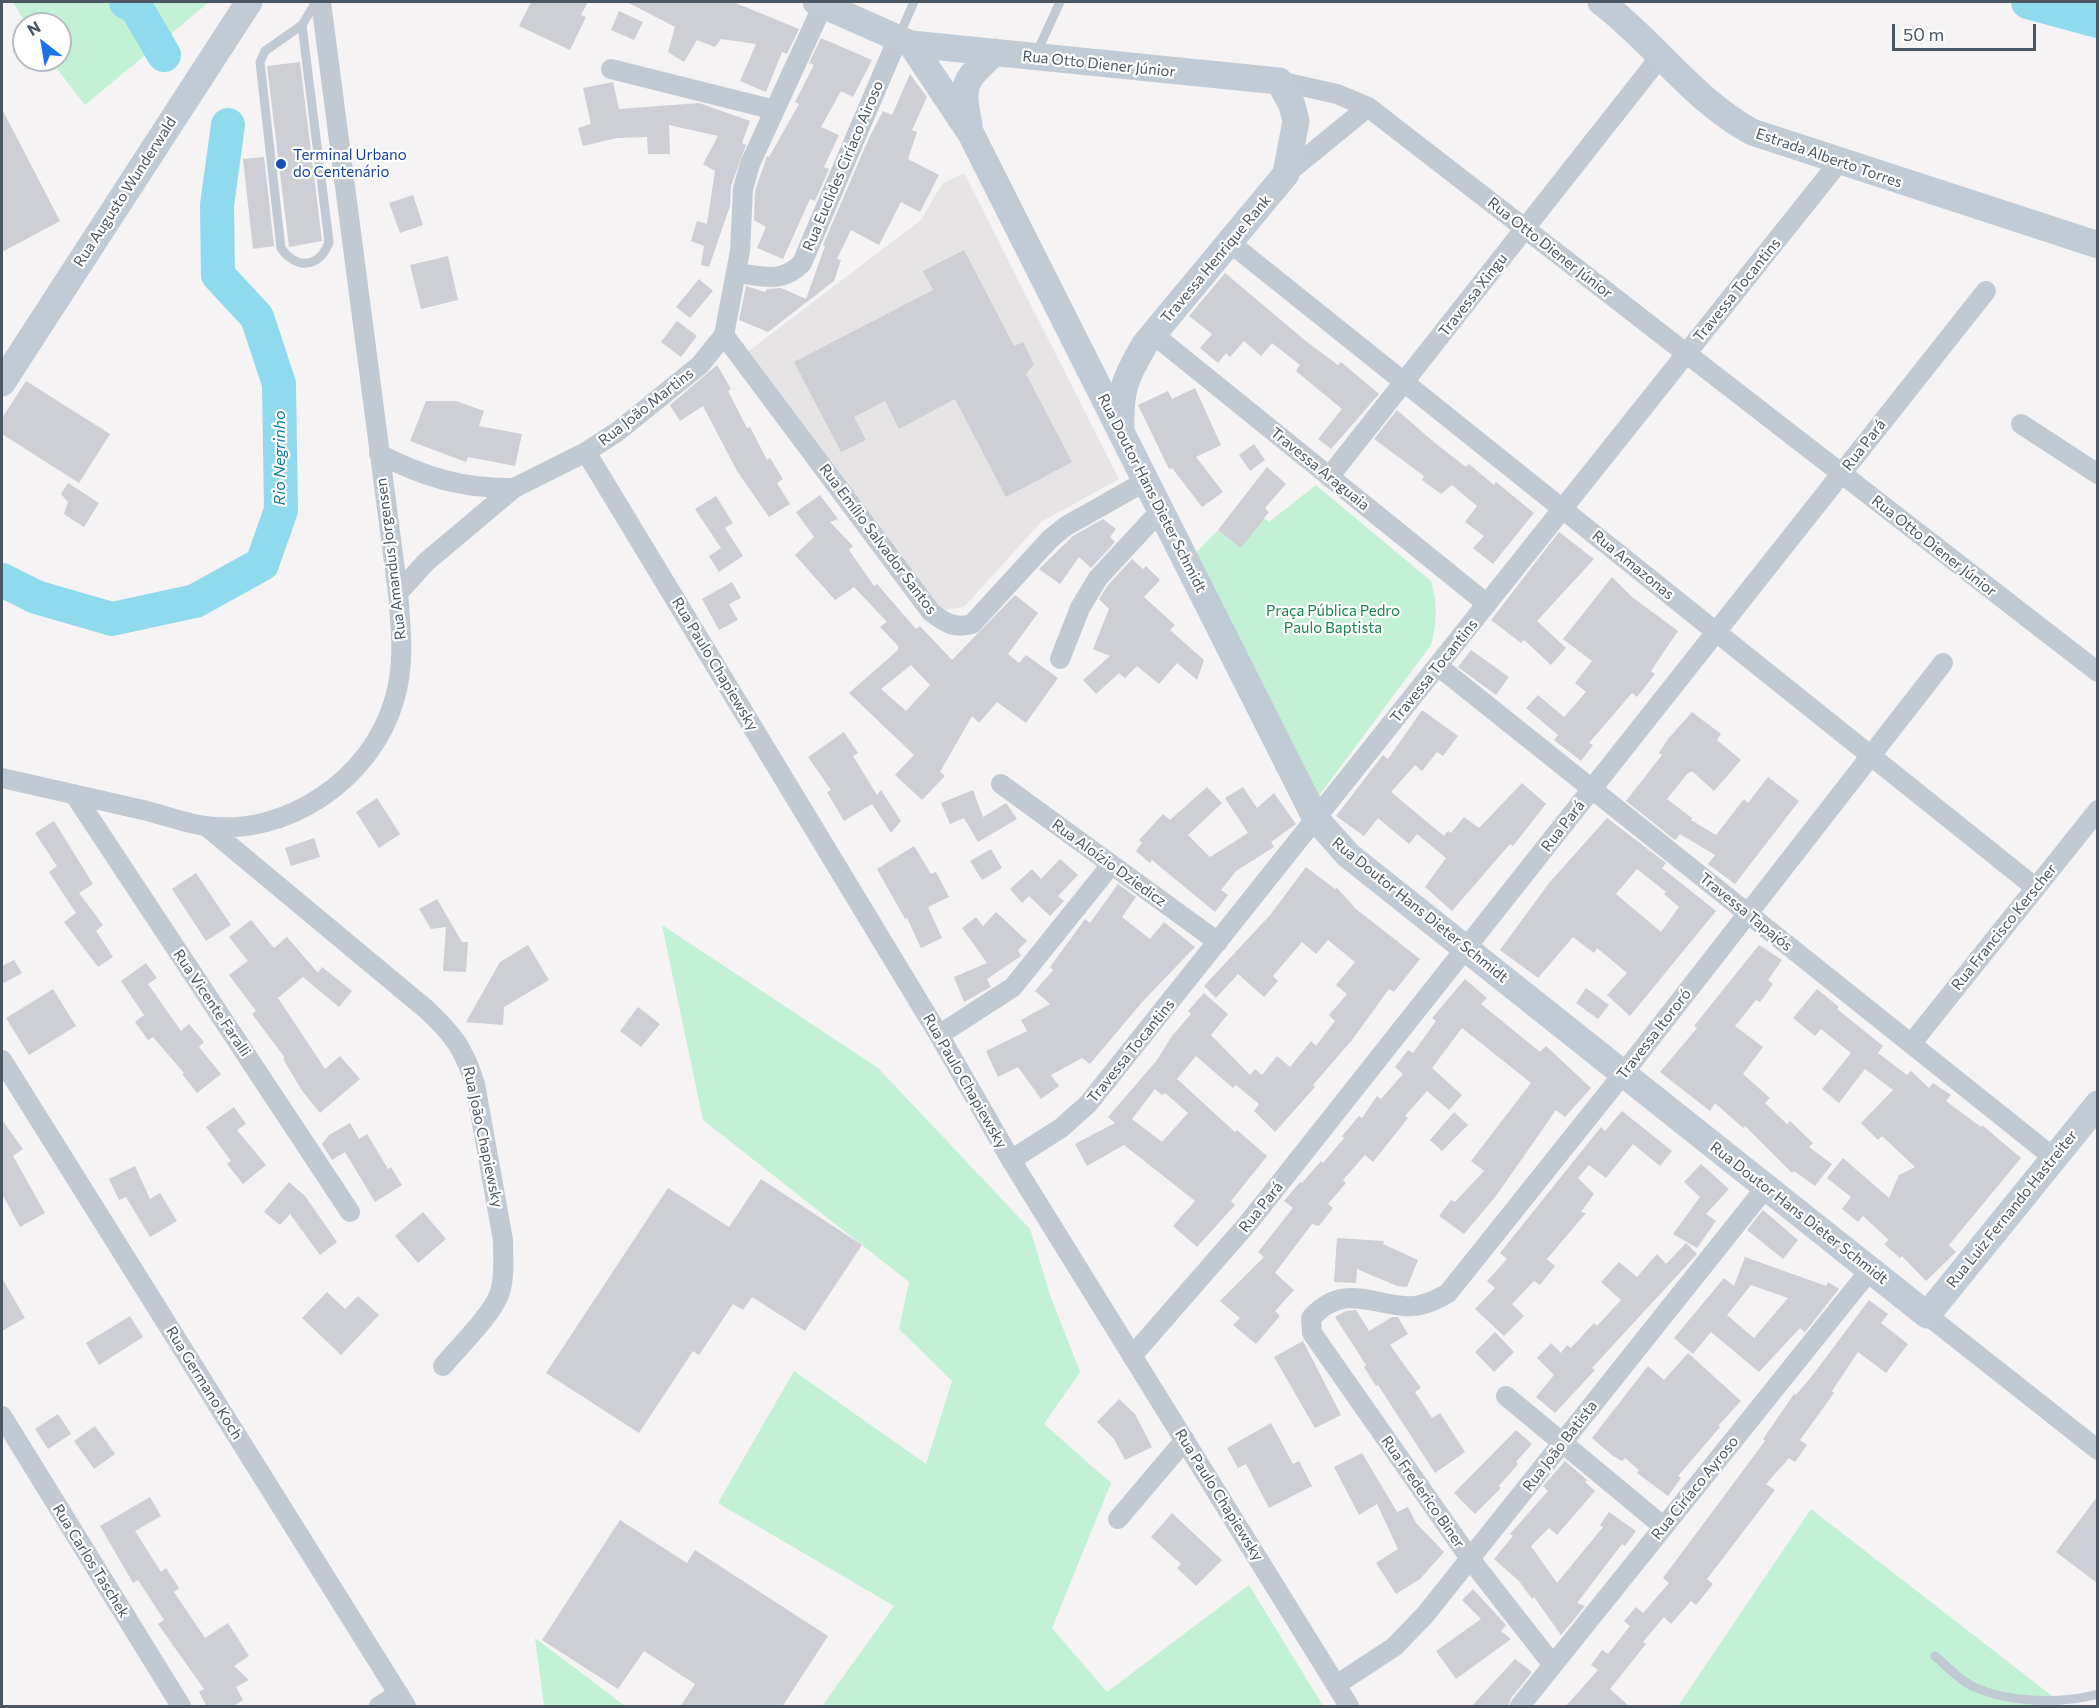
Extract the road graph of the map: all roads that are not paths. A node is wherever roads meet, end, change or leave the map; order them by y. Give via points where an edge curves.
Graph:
1 (249, 2) edge
2 (316, 2) edge
3 (321, 2) edge
4 (914, 2) edge
5 (1060, 2) edge
6 (1601, 2) edge
7 (819, 3) edge
8 (302, 25) junction
9 (905, 41) junction
10 (995, 52) junction
11 (1034, 57) junction
12 (1660, 57) junction
13 (611, 69) dead end
14 (1279, 81) junction
15 (1368, 107) junction
16 (775, 110) junction
17 (971, 134) junction
18 (1839, 162) junction
19 (1286, 174) junction
20 (1525, 229) junction
21 (1229, 242) junction
22 (2097, 245) edge
23 (737, 273) junction
24 (1986, 291) dead end
25 (724, 335) junction
26 (1149, 339) junction
27 (1076, 341) junction
28 (1686, 354) junction
29 (1404, 382) junction
30 (2, 383) edge
31 (2021, 424) dead end
32 (1121, 432) junction
33 (586, 452) junction
34 (379, 454) junction
35 (1841, 474) junction
36 (2097, 474) edge
37 (1329, 477) junction
38 (1146, 481) junction
39 (514, 488) junction
40 (1563, 509) junction
41 (1161, 510) junction
42 (398, 593) junction
43 (1487, 604) junction
44 (1716, 632) junction
45 (1060, 659) dead end
46 (1943, 663) dead end
47 (1438, 666) junction
48 (2097, 672) edge
49 (1871, 756) junction
50 (2, 778) edge
51 (1001, 784) dead end
52 (1592, 789) junction
53 (74, 794) junction
54 (2097, 810) edge
55 (1316, 819) junction
56 (206, 826) junction
57 (1112, 865) junction
58 (2036, 888) junction
59 (1749, 914) junction
60 (1218, 942) junction
61 (1466, 948) junction
62 (939, 1035) junction
63 (1911, 1044) junction
64 (2, 1059) edge
65 (1623, 1074) junction
66 (2097, 1104) edge
67 (2054, 1158) junction
68 (1011, 1160) junction
69 (1766, 1187) junction
70 (350, 1212) dead end
71 (1870, 1270) junction
72 (1317, 1312) joint
73 (1928, 1315) junction
74 (1132, 1356) junction
75 (442, 1366) dead end
76 (1506, 1396) dead end
77 (2, 1416) edge
78 (1185, 1440) junction
79 (1563, 1443) junction
80 (2097, 1450) edge
81 (1118, 1519) dead end
82 (1664, 1527) junction
83 (1471, 1560) junction
84 (1935, 1656) dead end
85 (1553, 1665) junction
86 (1336, 1685) junction
87 (2097, 1694) edge
88 (403, 1700) edge
89 (181, 1707) edge
90 (379, 1707) edge
91 (1348, 1707) edge
92 (1520, 1707) edge

1 - 30 street, Rua Augusto Wunderwald
2 - 8 lane
3 - 34 street, Rua Amandus Jorgensen
4 - 9 lane
5 - 11 lane
6 - 12 street, Estrada Alberto Torres via 1632,25
7 - 9 street
7 - 16 street, Rua João Martins
8 - 8 lane via 329,242 326,252 307,264 296,263 281,248 259,75 265,51
9 - 10 street, Rua Otto Diener Júnior
9 - 17 street, Rua Doutor Hans Dieter Schmidt
9 - 23 street, Rua Euclides Ciríaco Airoso via 802,262 792,273 779,278
10 - 11 street, Rua Otto Diener Júnior
10 - 17 street via 968,80 963,95
11 - 14 street, Rua Otto Diener Júnior
12 - 18 street, Estrada Alberto Torres via 1729,119 1752,132
12 - 20 street, Travessa Xingu
13 - 16 street
14 - 15 street, Rua Otto Diener Júnior via 1338,94
14 - 19 street, Travessa Henrique Rank via 1296,121
15 - 19 street, Travessa Henrique Rank
15 - 20 street, Rua Otto Diener Júnior
16 - 23 street, Rua João Martins via 743,189
17 - 27 street, Rua Doutor Hans Dieter Schmidt
18 - 22 street, Estrada Alberto Torres
18 - 28 street, Travessa Tocantins
19 - 21 street, Travessa Henrique Rank
20 - 28 street, Rua Otto Diener Júnior
20 - 29 street, Travessa Xingu
21 - 26 street, Travessa Henrique Rank
21 - 29 street, Rua Amazonas
23 - 25 street, Rua João Martins
24 - 35 street, Rua Pará
25 - 33 street, Rua João Martins via 700,366
25 - 38 street, Rua Emílio Salvador Santos via 931,612 959,628 972,624 1066,526
26 - 27 street, Travessa Henrique Rank via 1122,358 1110,361 1098,360
26 - 32 street, Travessa Henrique Rank via 1127,374 1121,397
26 - 37 street, Travessa Araguaia
27 - 32 street, Rua Doutor Hans Dieter Schmidt
28 - 35 street, Rua Otto Diener Júnior
28 - 40 street, Travessa Tocantins
29 - 37 street, Travessa Xingu
29 - 40 street, Rua Amazonas
31 - 36 street
32 - 38 street, Rua Doutor Hans Dieter Schmidt
33 - 39 street, Rua João Martins
33 - 62 street, Rua Paulo Chapiewsky
34 - 39 street via 414,472 442,480 480,489
34 - 42 street, Rua Amandus Jorgensen
35 - 44 street, Rua Pará
35 - 48 street, Rua Otto Diener Júnior
37 - 43 street, Travessa Araguaia
38 - 41 street, Rua Doutor Hans Dieter Schmidt
39 - 42 street, Rua João Martins via 426,562
40 - 43 street, Travessa Tocantins
40 - 44 street, Rua Amazonas
41 - 45 street via 1098,578 1080,608
41 - 55 street, Rua Doutor Hans Dieter Schmidt
42 - 56 street, Rua Amandus Jorgensen via 402,657 395,700 380,738 359,766 332,791 296,811 259,824
43 - 47 street, Travessa Tocantins
44 - 49 street, Rua Amazonas
44 - 52 street, Rua Pará
46 - 49 street, Travessa Itororó
47 - 52 street, Travessa Tapajós
47 - 55 street, Travessa Tocantins
49 - 58 street, Rua Amazonas
49 - 59 street, Travessa Itororó
50 - 53 street, Rua Amandus Jorgensen
51 - 57 street, Rua Aloízio Dziedicz
52 - 59 street, Travessa Tapajós
52 - 61 street, Rua Pará
53 - 56 street, Rua Amandus Jorgensen
53 - 70 street, Rua Vicente Faralli
54 - 58 street, Rua Francisco Kerscher
55 - 60 street, Travessa Tocantins
55 - 61 street, Rua Doutor Hans Dieter Schmidt via 1348,855
56 - 75 street, Rua João Chapiewsky via 426,1009 459,1043 468,1062 503,1240 503,1264 500,1292 490,1310
57 - 60 street, Rua Aloízio Dziedicz
57 - 62 street via 1013,987
58 - 63 street, Rua Francisco Kerscher
59 - 63 street, Travessa Tapajós
59 - 65 street, Travessa Itororó
60 - 68 street, Travessa Tocantins via 1088,1104 1061,1128
61 - 65 street, Rua Doutor Hans Dieter Schmidt
61 - 74 street, Rua Pará via 1249,1222
62 - 68 street, Rua Paulo Chapiewsky
63 - 67 street, Travessa Tapajós
64 - 88 street, Rua Germano Koch
65 - 69 street, Rua Doutor Hans Dieter Schmidt
65 - 72 street, Travessa Itororó via 1448,1293 1415,1306 1353,1297 1340,1299
66 - 67 street, Rua Luiz Fernando Hastreiter
67 - 73 street, Rua Luiz Fernando Hastreiter
68 - 74 street, Rua Paulo Chapiewsky
69 - 71 street, Rua Doutor Hans Dieter Schmidt
69 - 79 street, Rua João Batista
71 - 73 street, Rua Doutor Hans Dieter Schmidt
71 - 82 street, Rua Ciríaco Ayroso
72 - 83 street, Rua Frederico Biner via 1311,1318 1312,1333
73 - 80 street, Rua Doutor Hans Dieter Schmidt
74 - 78 street, Rua Paulo Chapiewsky
76 - 79 street
77 - 89 street, Rua Carlos Taschek
78 - 81 street
78 - 86 street, Rua Paulo Chapiewsky
79 - 82 street
79 - 83 street, Rua João Batista
82 - 85 street, Rua Ciríaco Ayroso
83 - 85 street, Rua Frederico Biner
83 - 86 street, Rua João Batista via 1403,1639
84 - 87 lane via 1973,1687 2016,1698
85 - 92 street, Rua Ciríaco Ayroso
86 - 91 street, Rua Paulo Chapiewsky
88 - 90 street

